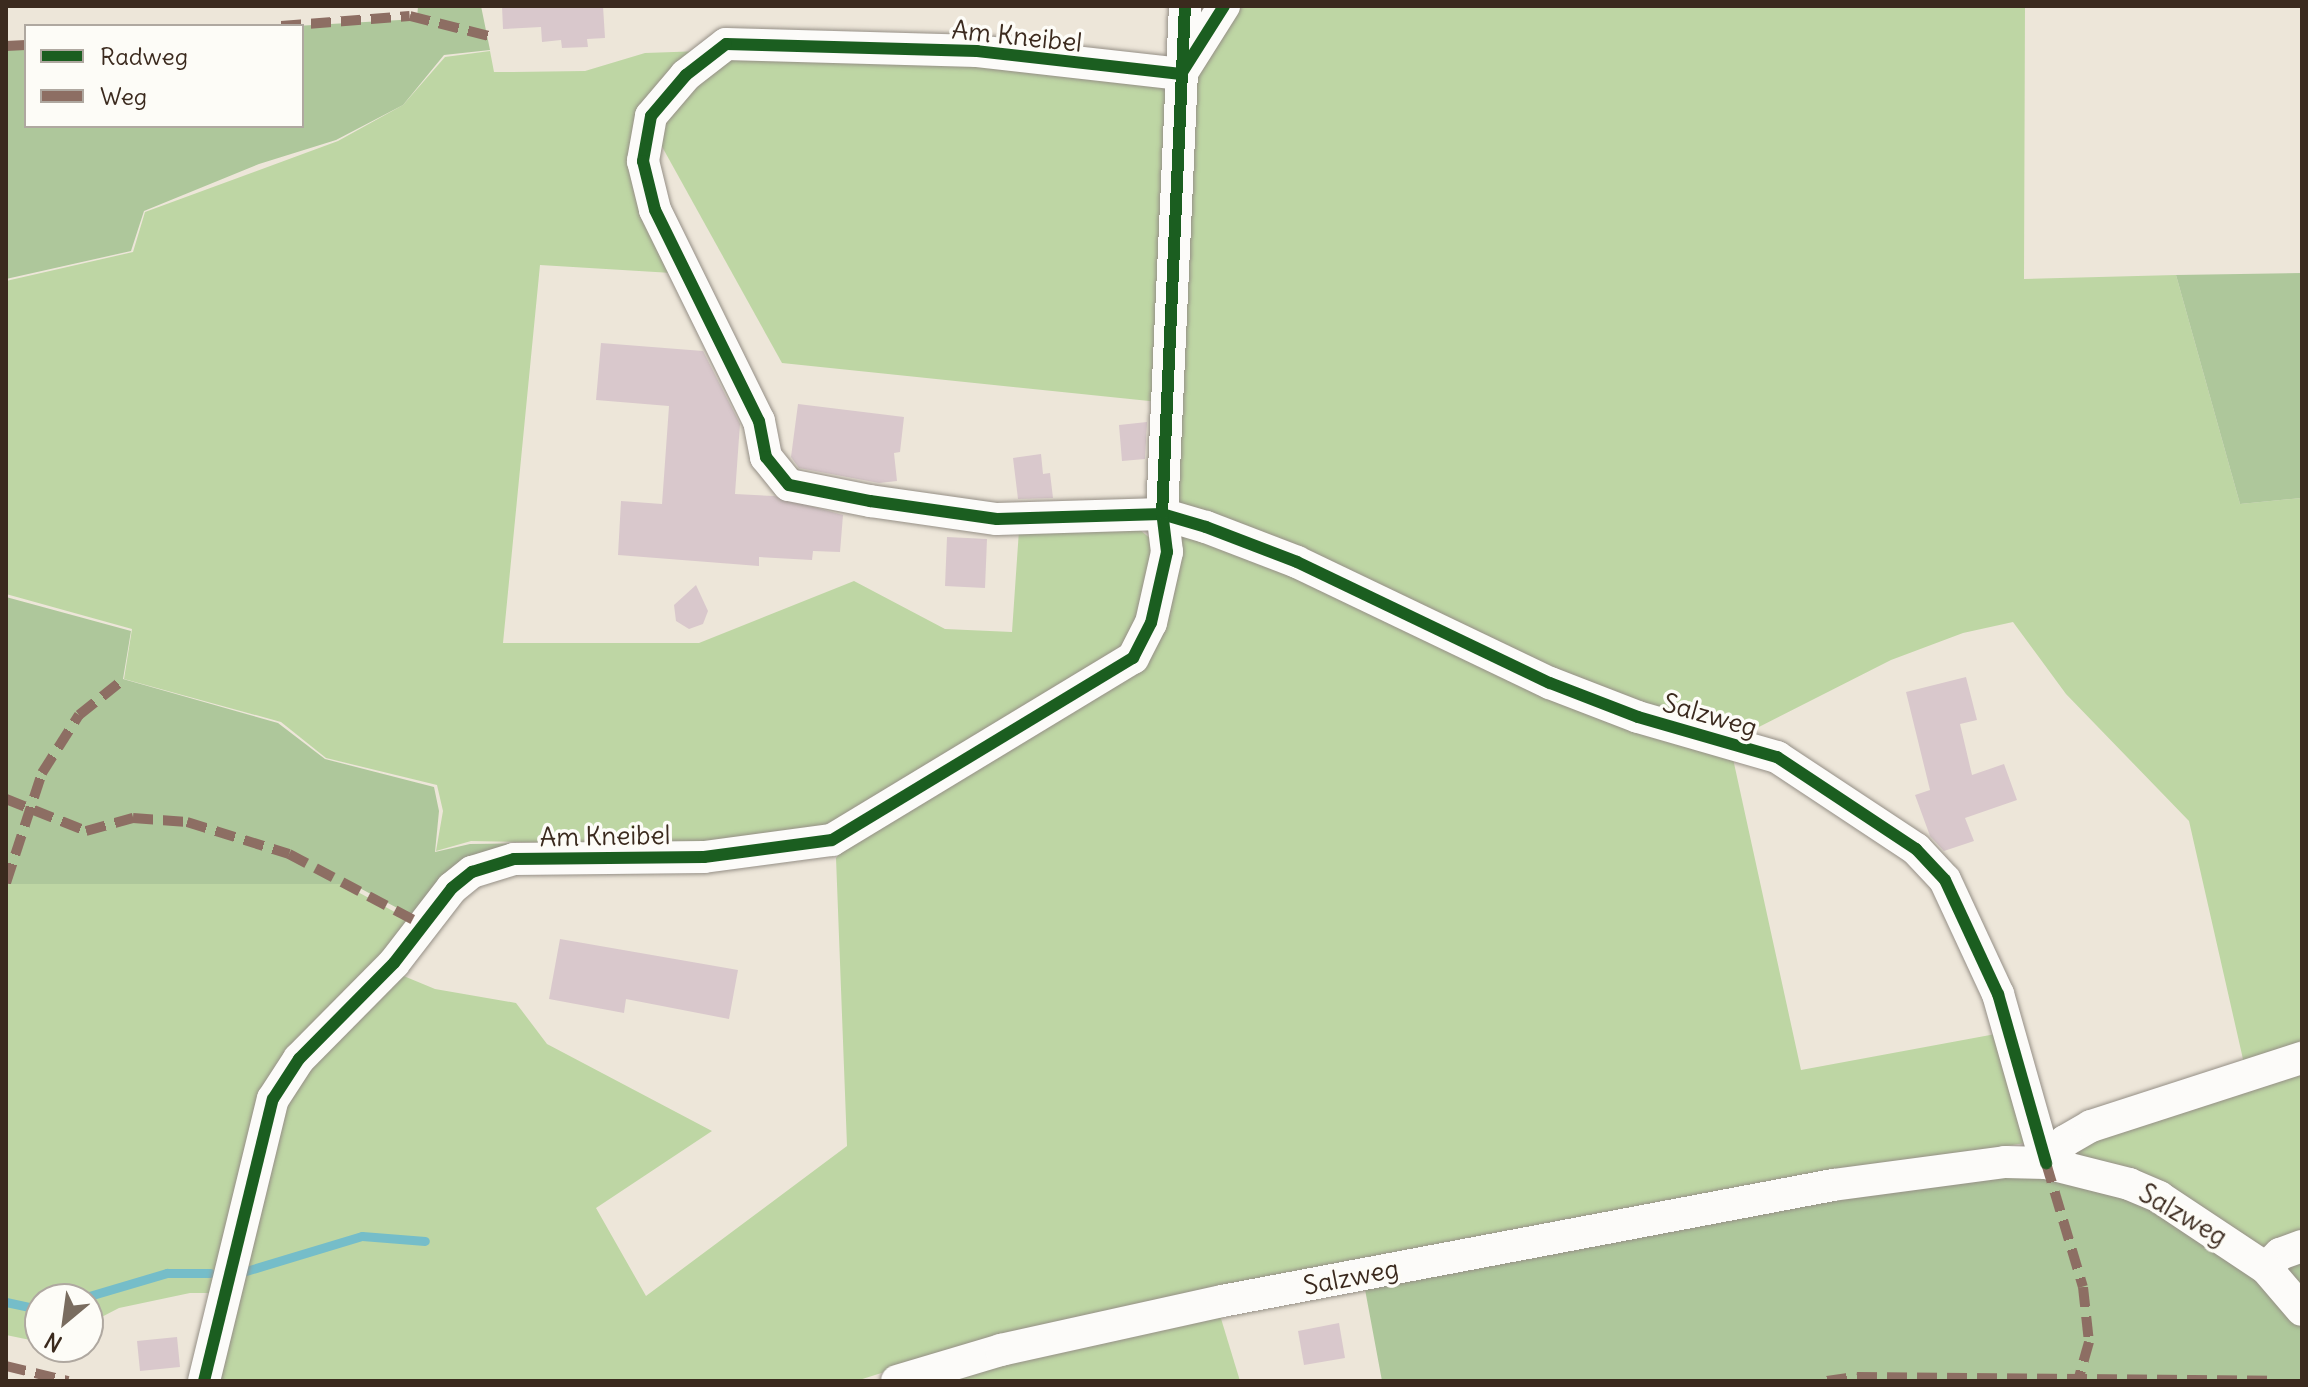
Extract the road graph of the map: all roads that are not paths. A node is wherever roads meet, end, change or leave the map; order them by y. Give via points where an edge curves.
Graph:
1 (1185, 6) edge
2 (1224, 6) edge
3 (1181, 74) junction
4 (1162, 514) junction
5 (2302, 1058) edge
6 (2046, 1163) junction
7 (2302, 1246) edge
8 (2266, 1268) junction
9 (2302, 1310) edge
10 (204, 1381) edge
11 (897, 1381) edge

1 - 3 street, Am Kneibel
2 - 3 street, Am Kneibel
3 - 4 street, Am Kneibel
3 - 4 street, Am Kneibel via 977,51 726,44 686,75 651,116 643,161 655,210 759,421 766,457 789,485 997,519
4 - 6 street, Salzweg via 1297,562 1550,683 1638,717 1777,757 1916,849 1945,880 1992,981
4 - 10 street, Am Kneibel via 1167,552 1151,623 1133,658 832,840 704,857 514,859 472,872 452,888 394,963 299,1059 273,1099
5 - 6 street via 2091,1126 2065,1141
6 - 8 street, Salzweg via 2159,1197
6 - 11 street, Salzweg via 1966,1164 1833,1185 1222,1301 1001,1350
7 - 8 street via 2280,1254
8 - 9 street, Salzweg

